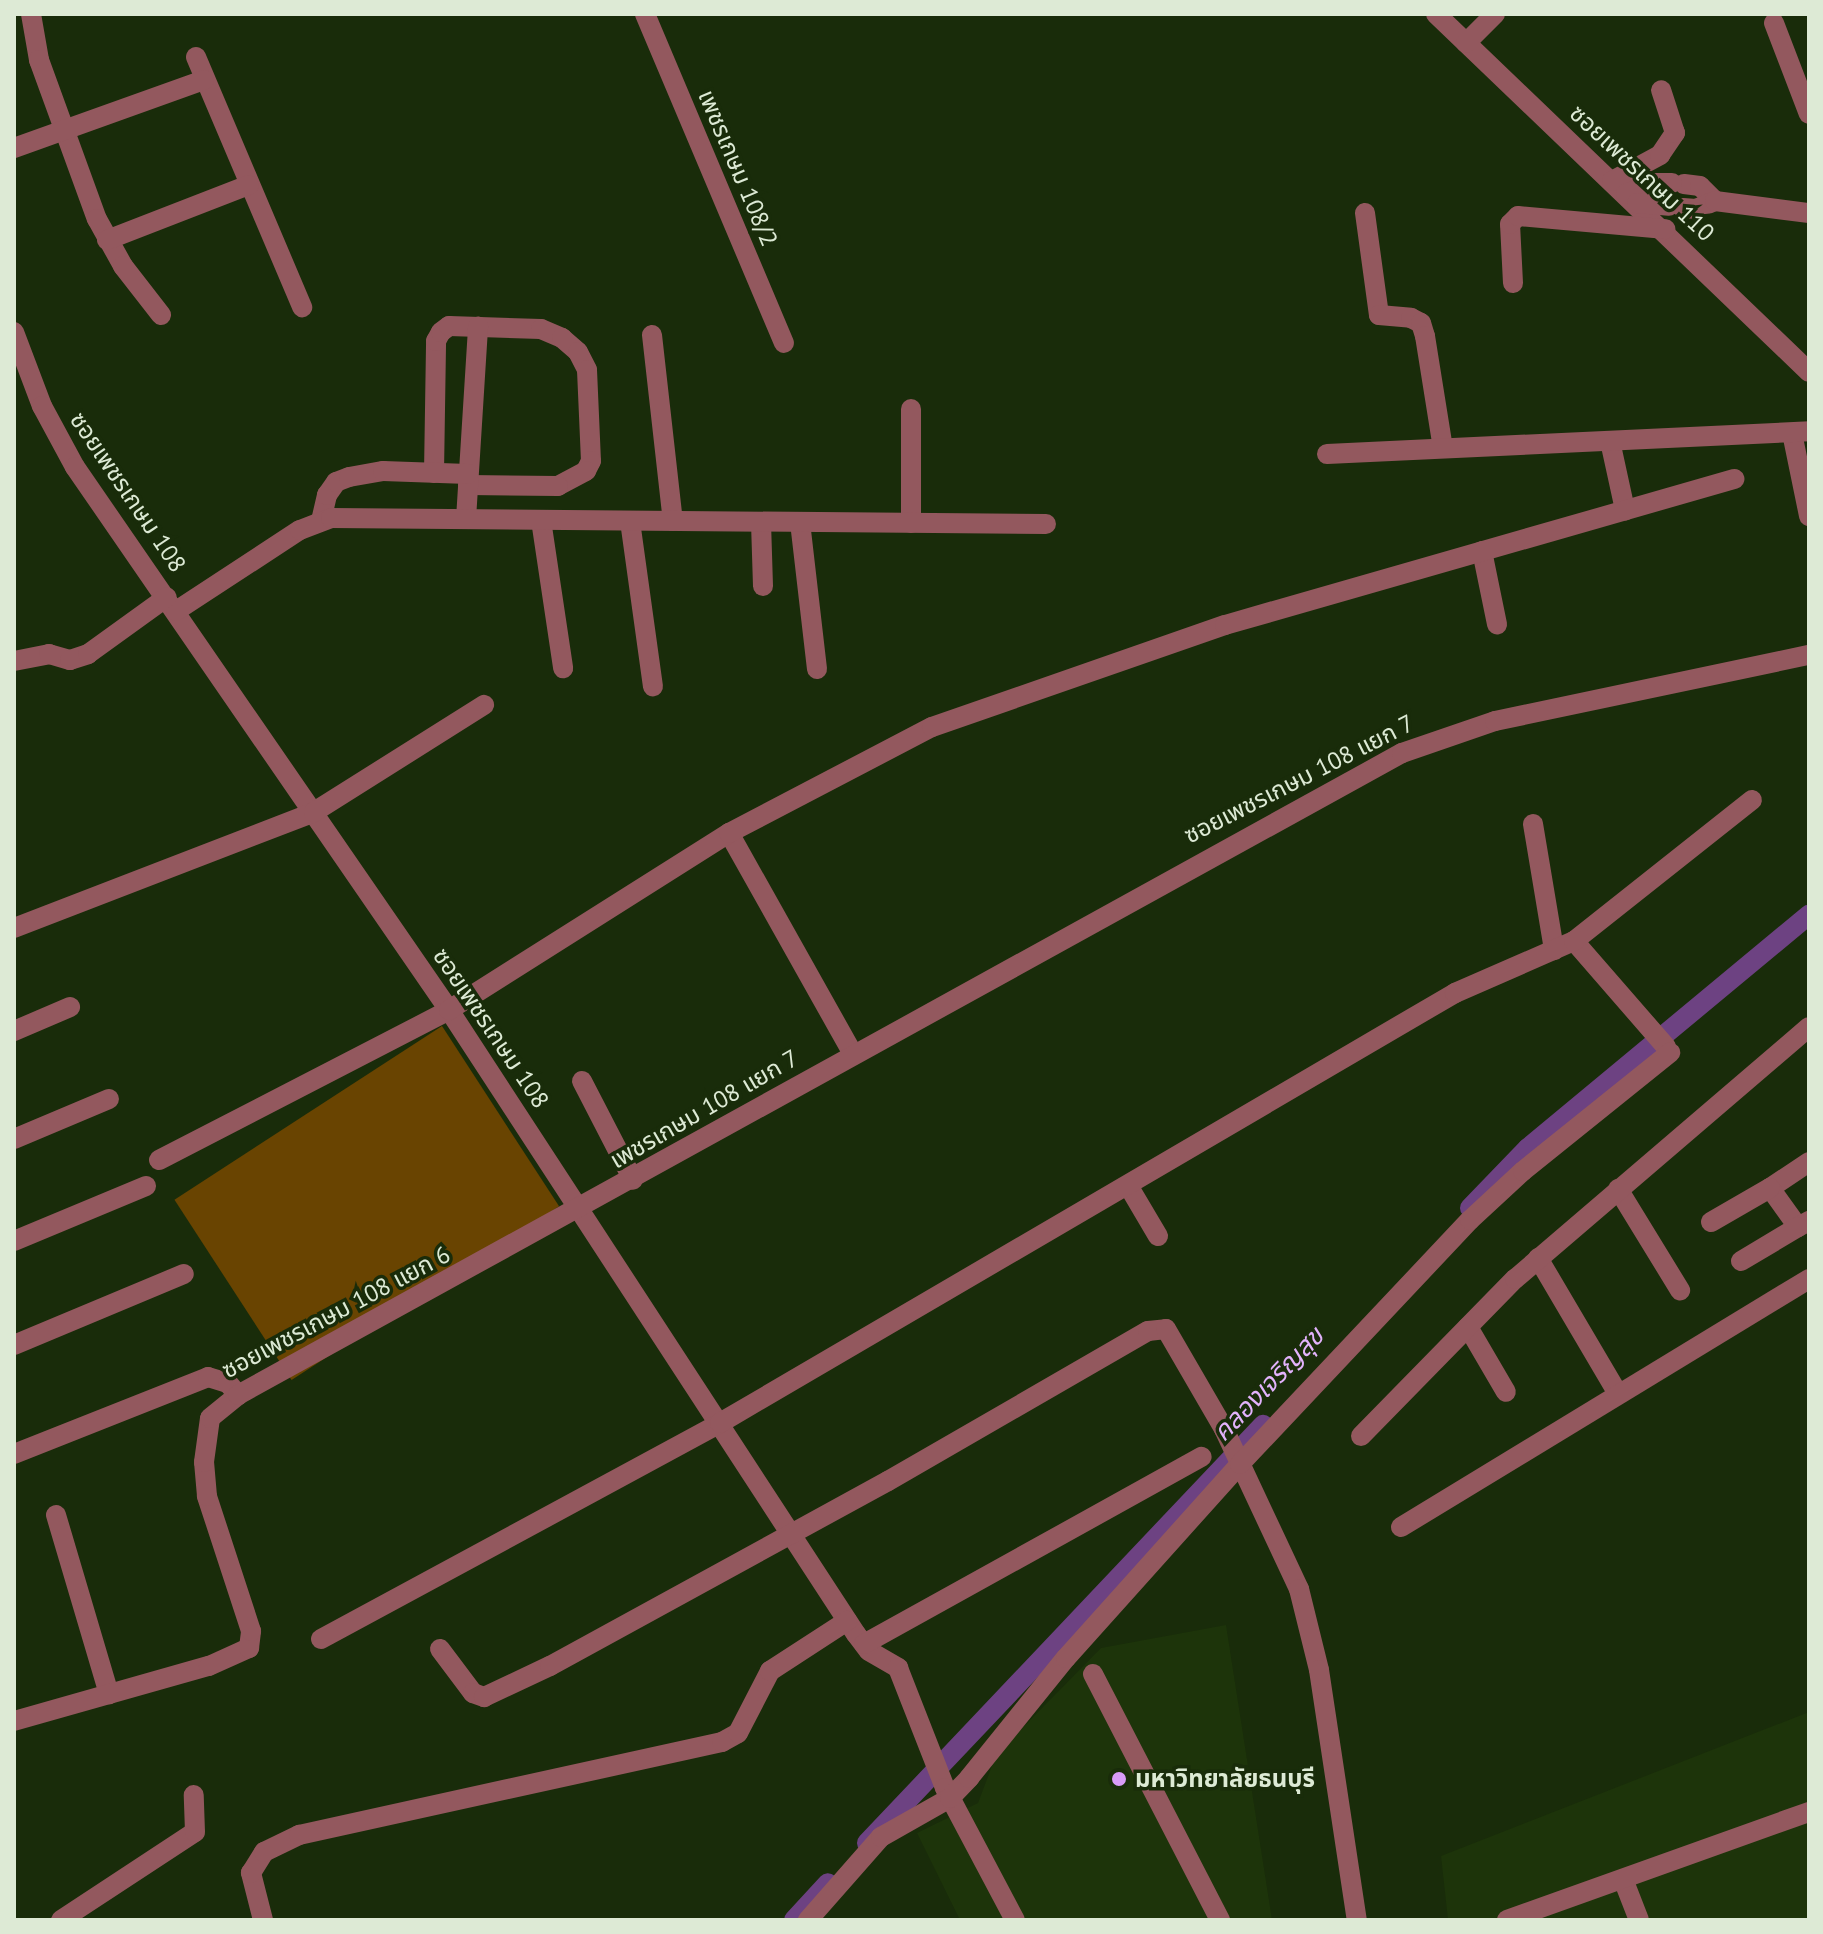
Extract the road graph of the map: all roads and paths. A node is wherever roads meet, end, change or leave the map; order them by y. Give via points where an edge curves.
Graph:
1 (31, 14) edge
2 (645, 14) edge
3 (1436, 14) edge
4 (1495, 14) edge
5 (1774, 23) dead end
6 (1466, 43) junction
7 (1809, 51) edge
8 (196, 57) dead end
9 (1789, 59) junction
10 (204, 80) junction
11 (1661, 90) dead end
12 (1809, 114) edge
13 (63, 130) junction
14 (14, 148) edge
15 (249, 185) junction
16 (1625, 192) junction
17 (1715, 201) junction
18 (1365, 213) dead end
19 (1809, 213) edge
20 (1665, 229) junction
21 (107, 240) junction
22 (1513, 283) dead end
23 (302, 307) dead end
24 (161, 315) dead end
25 (478, 326) junction
26 (14, 332) edge
27 (652, 335) dead end
28 (784, 343) dead end
29 (1809, 372) edge
30 (911, 409) dead end
31 (1800, 432) edge
32 (1610, 441) junction
33 (1443, 448) junction
34 (1327, 454) dead end
35 (434, 473) junction
36 (1734, 479) dead end
37 (468, 480) junction
38 (1625, 510) junction
39 (1809, 516) edge
40 (466, 519) junction
41 (541, 520) junction
42 (321, 521) junction
43 (630, 521) junction
44 (673, 521) junction
45 (761, 522) junction
46 (800, 522) junction
47 (911, 523) junction
48 (1046, 524) dead end
49 (1482, 551) junction
50 (763, 586) dead end
51 (172, 604) junction
52 (1497, 624) dead end
53 (1809, 655) edge
54 (14, 661) edge
55 (563, 668) dead end
56 (817, 669) dead end
57 (653, 686) dead end
58 (484, 705) dead end
59 (1752, 800) dead end
60 (314, 812) junction
61 (1533, 824) dead end
62 (729, 833) junction
63 (14, 928) edge
64 (1574, 941) junction
65 (1554, 950) junction
66 (70, 1007) dead end
67 (449, 1010) junction
68 (1809, 1027) edge
69 (14, 1031) edge
70 (853, 1054) junction
71 (582, 1081) dead end
72 (109, 1099) dead end
73 (14, 1139) edge
74 (159, 1160) dead end
75 (1809, 1162) edge
76 (633, 1180) junction
77 (146, 1186) dead end
78 (1129, 1187) junction
79 (1770, 1188) junction
80 (1618, 1189) junction
81 (581, 1209) junction
82 (1711, 1222) dead end
83 (1803, 1224) edge
84 (1158, 1236) dead end
85 (14, 1241) edge
86 (1538, 1258) junction
87 (1741, 1261) dead end
88 (184, 1274) dead end
89 (1809, 1279) edge
90 (1680, 1290) dead end
91 (1468, 1327) junction
92 (14, 1345) edge
93 (1506, 1392) dead end
94 (1618, 1394) junction
95 (238, 1395) junction
96 (720, 1423) junction
97 (1361, 1436) dead end
98 (14, 1454) edge
99 (1202, 1457) dead end
100 (1238, 1461) junction
101 (56, 1515) dead end
102 (1401, 1527) dead end
103 (791, 1533) junction
104 (847, 1621) junction
105 (321, 1639) dead end
106 (864, 1644) junction
107 (440, 1649) dead end
108 (1093, 1674) dead end
109 (109, 1694) junction
110 (14, 1721) edge
111 (947, 1793) junction
112 (194, 1795) dead end
113 (1809, 1812) edge
114 (1623, 1879) junction
115 (61, 1920) edge
116 (263, 1920) edge
117 (808, 1920) edge
118 (1015, 1920) edge
119 (1220, 1920) edge
120 (1357, 1920) edge
121 (1507, 1920) edge
122 (1639, 1920) edge

1 - 13 street via 39,60
2 - 28 street, เพชรเกษม 108/2
3 - 6 street, ซอยเพชรเกษม 110
4 - 6 street
5 - 9 street
6 - 16 street, ซอยเพชรเกษม 110
7 - 9 street
8 - 10 street
9 - 12 street
10 - 13 street
10 - 15 street
11 - 16 street via 1675,123 1671,140
13 - 14 street
13 - 21 street
15 - 21 street
15 - 23 street
16 - 17 street via 1676,207 1696,209
16 - 17 street via 1651,183 1700,186
16 - 20 street, ซอยเพชรเกษม 110
17 - 19 street
18 - 33 street via 1376,307 1386,319 1421,323
20 - 22 street via 1518,216 1510,224
20 - 29 street, ซอยเพชรเกษม 110
21 - 24 street
25 - 35 street via 449,326 436,341
25 - 37 street
25 - 37 street via 541,329 578,352 590,398 591,461 575,479 558,486
26 - 51 street, ซอยเพชรเกษม 108 via 58,437
27 - 44 street
30 - 47 street
31 - 32 street
31 - 39 street
32 - 33 street
32 - 38 street
33 - 34 street
35 - 37 street
35 - 42 street via 383,471 336,482
36 - 38 street
37 - 40 street
38 - 49 street
40 - 41 street
40 - 42 street
41 - 43 street
41 - 55 street
42 - 51 street
43 - 44 street
43 - 57 street
44 - 45 street
45 - 46 street
45 - 50 street
46 - 47 street
46 - 56 street
47 - 48 street
49 - 52 street
49 - 62 street via 1225,625 932,727
51 - 54 street via 88,654 70,660 49,654
51 - 60 street, ซอยเพชรเกษม 108
53 - 70 street, ซอยเพชรเกษม 108 แยก 7 via 1446,734 1220,849
58 - 60 street
59 - 64 street
60 - 63 street
60 - 67 street, ซอยเพชรเกษม 108
61 - 65 street
62 - 67 street
62 - 70 street
64 - 65 street
64 - 100 street via 1668,1050 1470,1220
65 - 78 street via 1455,993
66 - 69 street
67 - 74 street
67 - 81 street, ซอยเพชรเกษม 108
68 - 80 street
70 - 76 street, เพชรเกษม 108 แยก 7
71 - 76 street
72 - 73 street
75 - 79 street
76 - 81 street, เพชรเกษม 108 แยก 7
77 - 85 street
78 - 84 street
78 - 96 street
79 - 82 street
79 - 83 street
80 - 86 street
80 - 90 street
81 - 95 street, ซอยเพชรเกษม 108 แยก 6
81 - 96 street, ซอยเพชรเกษม 108
83 - 87 street
86 - 91 street
86 - 94 street
88 - 92 street
89 - 94 street
91 - 93 street
91 - 97 street
94 - 102 street
95 - 98 street via 228,1383 208,1377
95 - 109 street, ซอยเพชรเกษม 108 แยก 6 via 210,1418 204,1462 207,1496 251,1631 249,1648 209,1666
96 - 103 street, ซอยเพชรเกษม 108
96 - 105 street
99 - 106 street
100 - 103 street via 1173,1336 1158,1327
100 - 111 street
100 - 120 street via 1287,1559 1304,1608 1319,1670
101 - 109 street
103 - 104 street, ซอยเพชรเกษม 108
103 - 107 street via 484,1697 473,1693
104 - 106 street, ซอยเพชรเกษม 108
104 - 116 street via 770,1671 738,1733 722,1742 299,1835 264,1852 251,1873
106 - 111 street, ซอยเพชรเกษม 108 via 898,1668
108 - 119 street
109 - 110 street, ซอยเพชรเกษม 108 แยก 6
111 - 117 street via 881,1837
111 - 118 street, ซอยเพชรเกษม 108
112 - 115 street via 195,1832
113 - 114 street
114 - 121 street
114 - 122 street

